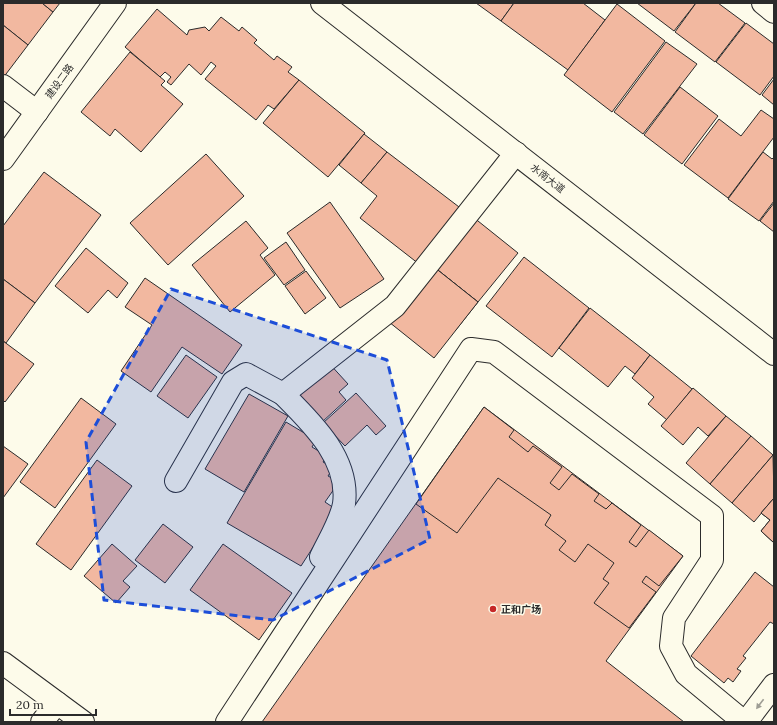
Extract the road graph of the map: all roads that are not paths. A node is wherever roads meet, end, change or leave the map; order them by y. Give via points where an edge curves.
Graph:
1 (115, 3) edge
2 (322, 3) edge
3 (763, 3) edge
4 (774, 12) edge
5 (3, 86) edge
6 (37, 112) junction
7 (516, 153) junction
8 (3, 158) edge
9 (774, 354) edge
10 (283, 394) junction
11 (176, 481) dead end
12 (278, 644) junction
13 (3, 663) edge
14 (774, 685) edge
15 (57, 703) junction
16 (42, 722) edge
17 (83, 722) edge
18 (227, 722) edge
19 (745, 722) edge

1 - 6 street, 建设二路
2 - 7 street, 水南大道
3 - 4 street
5 - 6 street
6 - 8 street, 建设二路
7 - 9 street, 水南大道
7 - 10 street via 395,306
10 - 11 street via 246,374 233,382
10 - 12 street via 329,444 344,483 344,505 332,536
12 - 18 street
12 - 19 street via 471,349 494,352 712,516 712,560 674,618 671,646 686,674
13 - 15 street
14 -> 19 street
15 - 16 street
15 - 17 street

